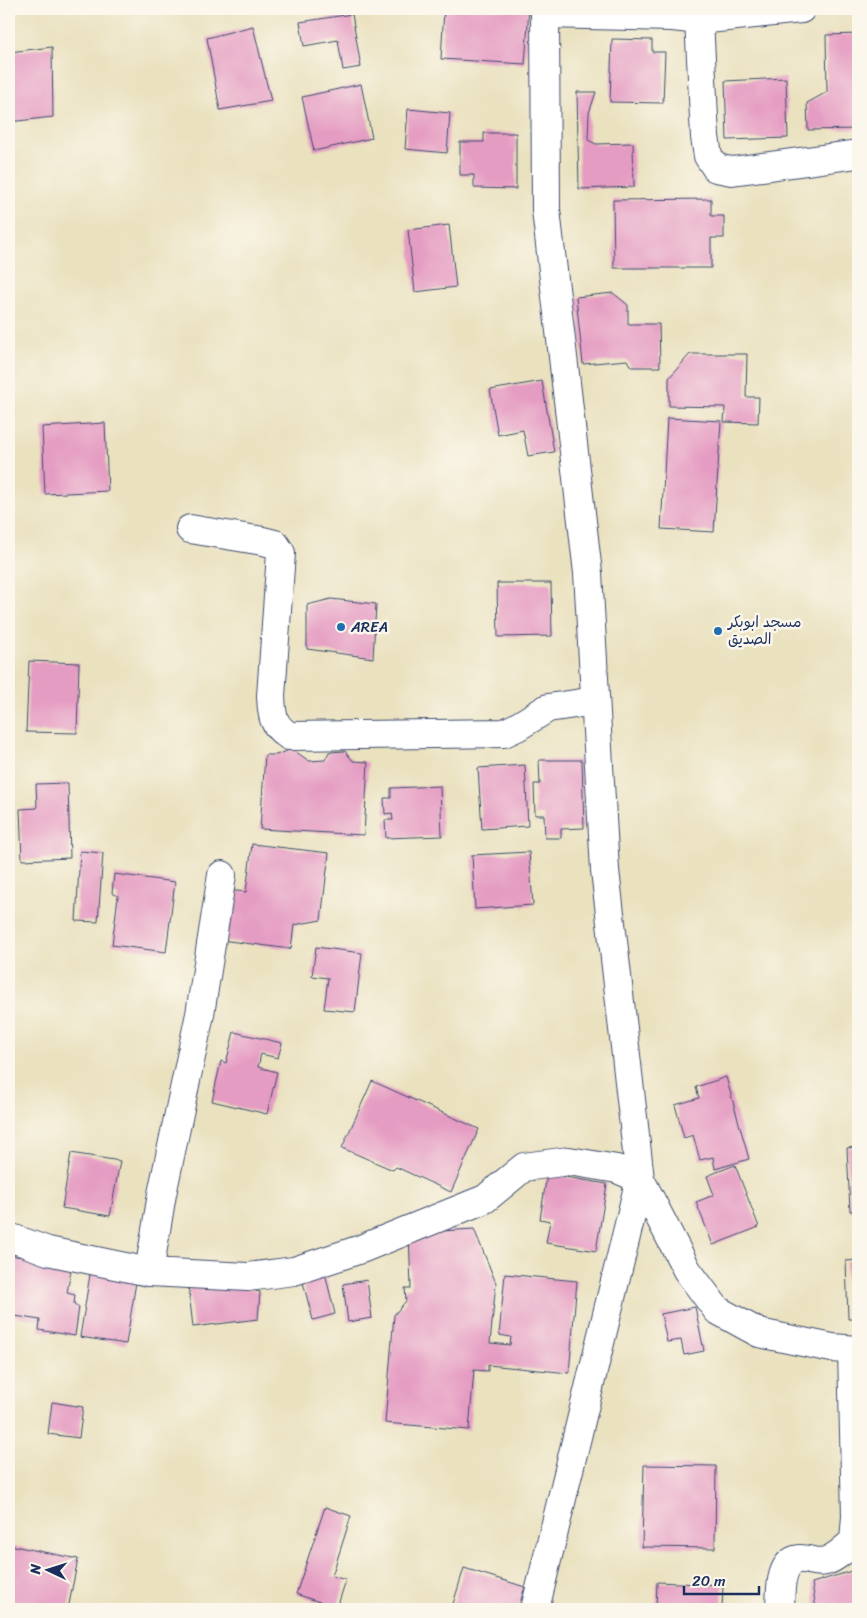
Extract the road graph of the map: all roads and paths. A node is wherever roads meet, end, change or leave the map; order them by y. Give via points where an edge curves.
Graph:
1 (801, 9) edge
2 (545, 12) edge
3 (699, 20) junction
4 (858, 154) edge
5 (190, 529) dead end
6 (595, 701) junction
7 (222, 875) dead end
8 (640, 1179) junction
9 (9, 1238) edge
10 (149, 1272) junction
11 (855, 1350) edge
12 (535, 1609) edge
13 (780, 1609) edge

1 - 3 street
2 - 3 street
2 - 6 street via 546,210 588,573
3 - 4 street via 705,137 708,156 716,168 732,172
5 - 6 street via 275,544 281,553 271,696 272,715 279,729 289,736 504,732 548,708
6 - 8 street via 605,870
7 - 10 street via 200,1014
8 - 10 street via 617,1169 569,1161 524,1167 485,1199 361,1249 294,1271 248,1277
8 - 11 street via 687,1270 717,1310 759,1333
8 - 12 street
9 - 10 street via 48,1251
11 - 13 street via 854,1541 825,1562 797,1559 789,1565 781,1578

